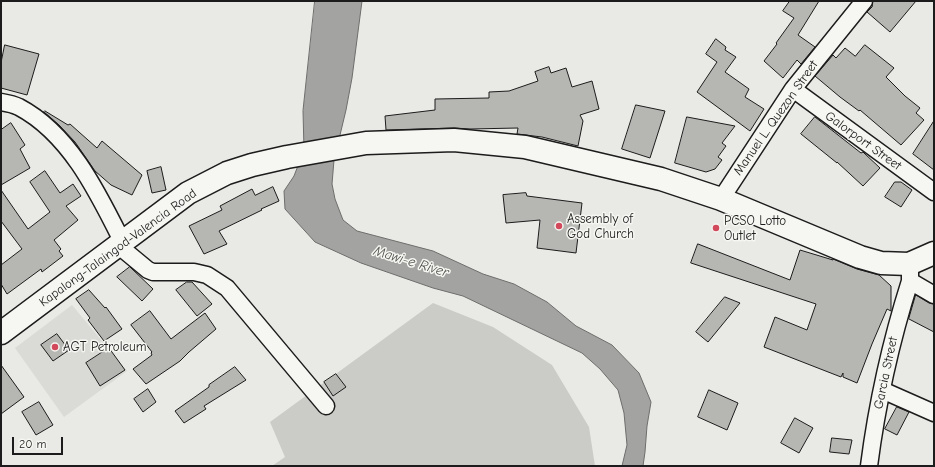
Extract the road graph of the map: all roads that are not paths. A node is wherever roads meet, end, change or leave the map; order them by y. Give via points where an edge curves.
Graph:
1 (864, 1) edge
2 (793, 89) junction
3 (1, 102) edge
4 (934, 192) edge
5 (721, 199) junction
6 (121, 244) junction
7 (934, 253) edge
8 (910, 272) junction
9 (934, 294) edge
10 (1, 334) edge
11 (882, 390) junction
12 (326, 406) dead end
13 (934, 413) edge
14 (869, 466) edge

1 - 2 street, Manuel L. Quezon Street
2 - 4 street, Galorport Street
2 - 5 street, Manuel L. Quezon Street
3 - 6 street via 18,106 36,118 70,153 97,192
5 - 6 highway, Kapalong-Talaingod-Valencia Road via 661,179 525,147 454,140 366,143 252,165 221,177 188,193
5 - 8 highway, Kapalong-Talaingod-Valencia Road via 860,257
6 - 10 highway, Kapalong-Talaingod-Valencia Road
6 - 12 street via 148,270 194,272 207,275 227,288
7 - 8 highway, Kapalong-Talaingod-Valencia Road
8 - 9 street
8 - 11 street, Garcia Street
11 - 13 street
11 - 14 street, Garcia Street

